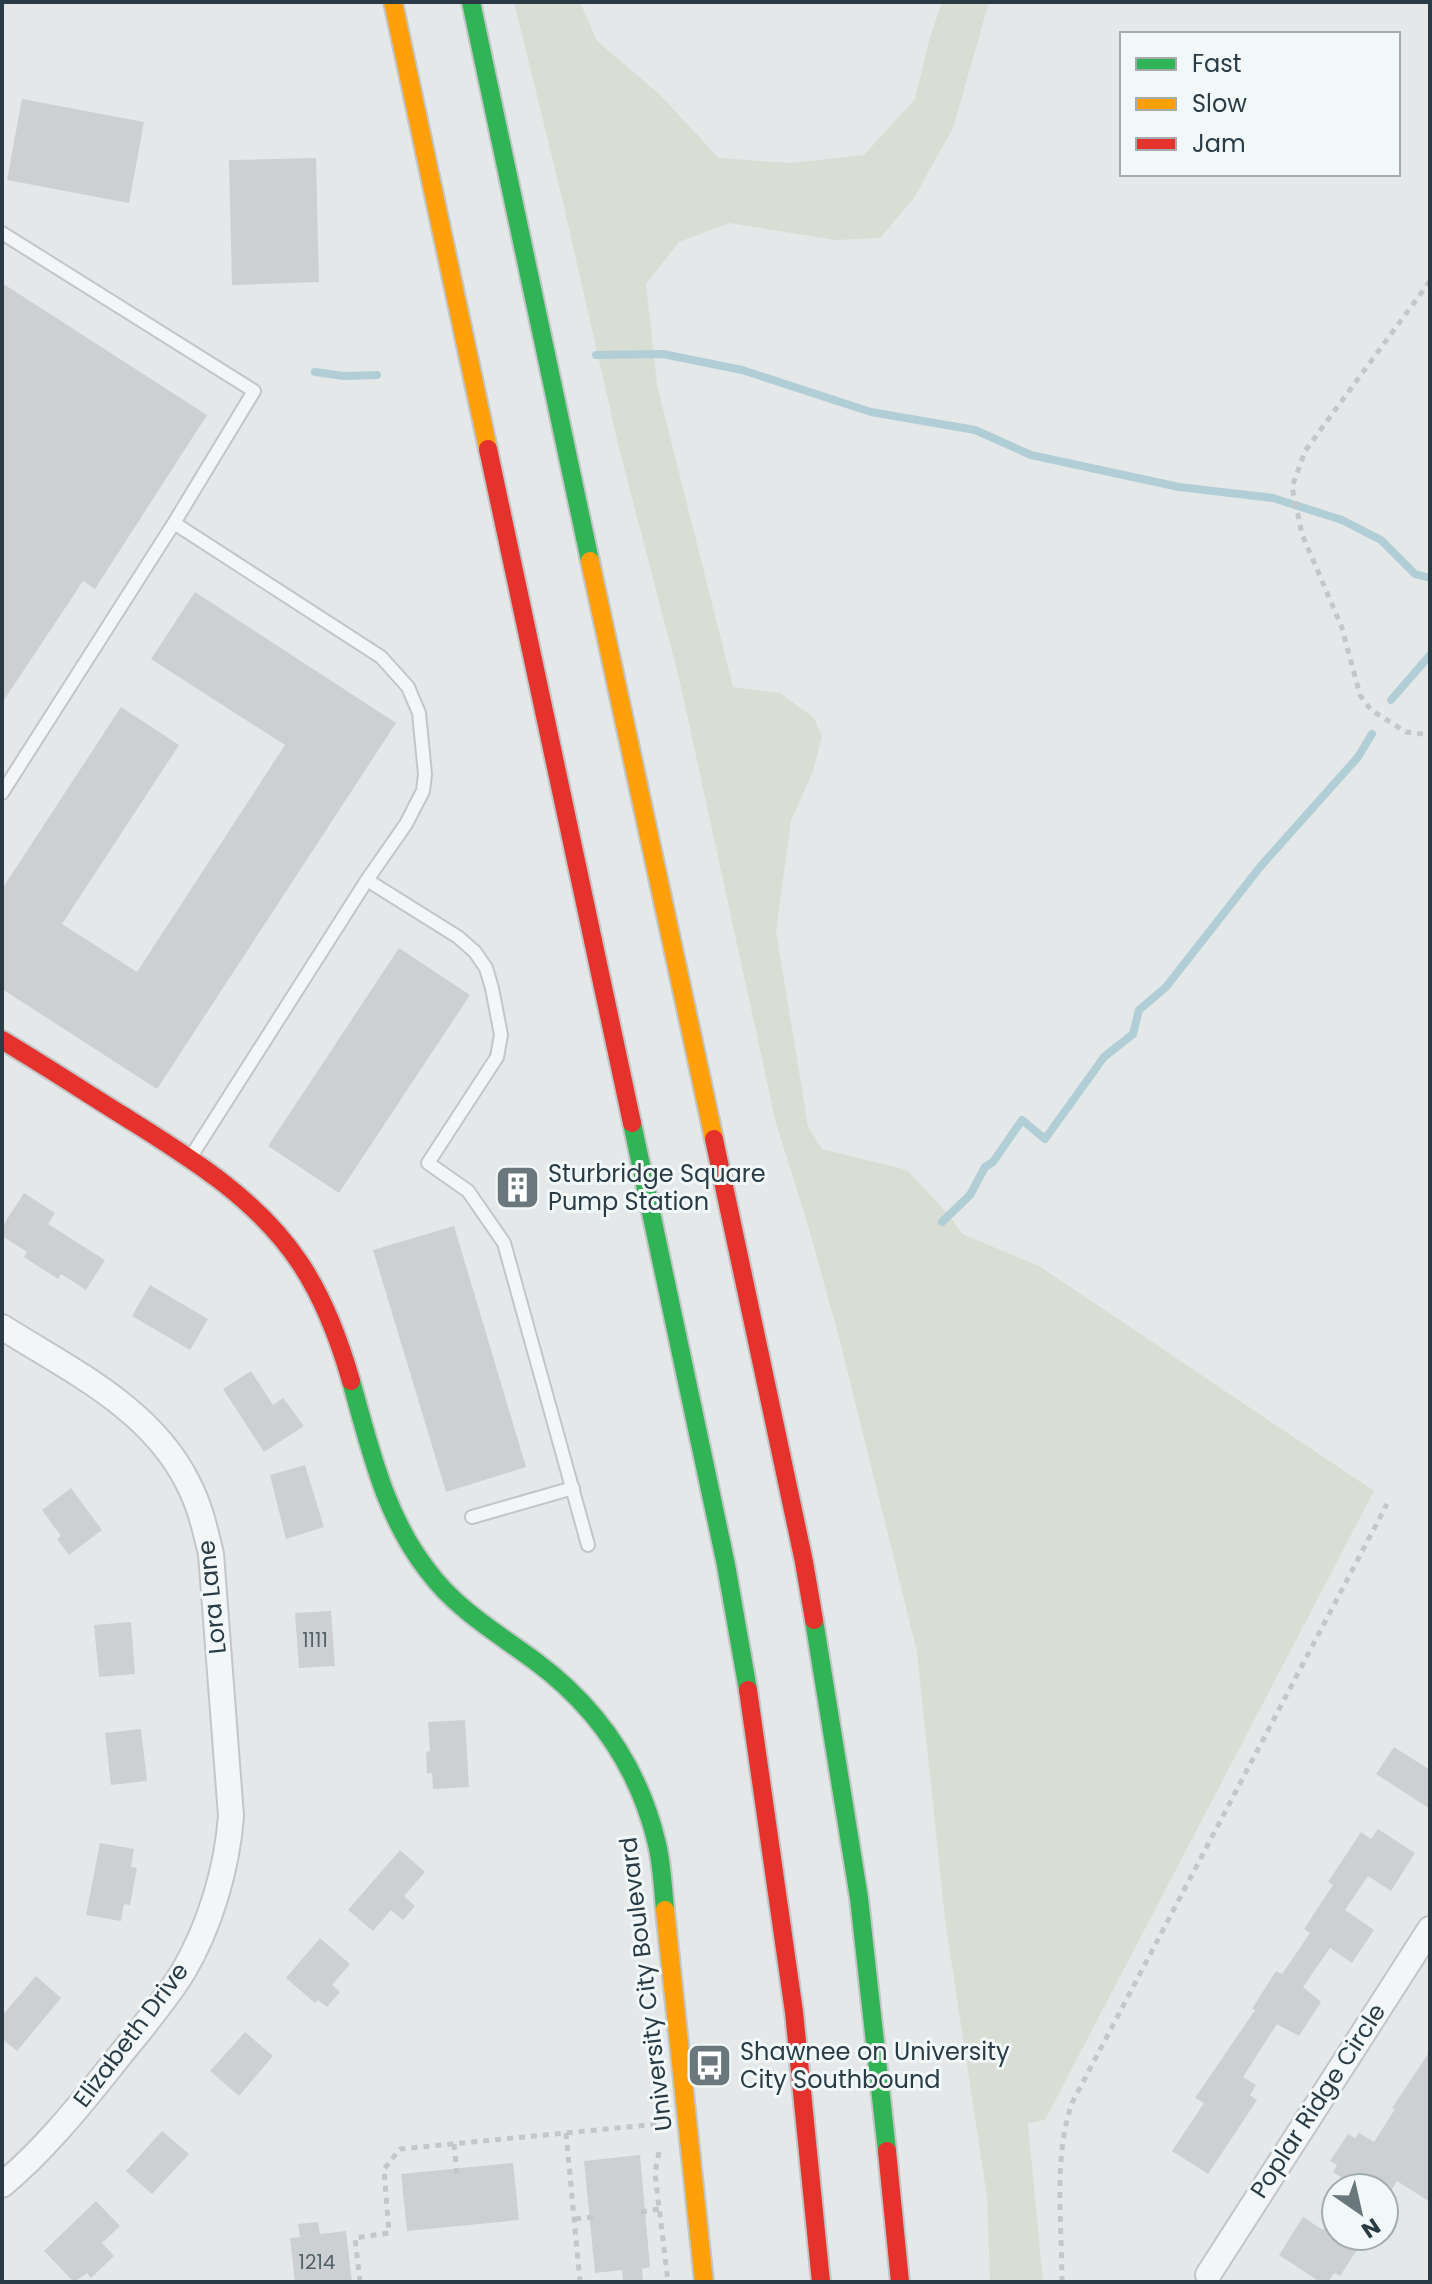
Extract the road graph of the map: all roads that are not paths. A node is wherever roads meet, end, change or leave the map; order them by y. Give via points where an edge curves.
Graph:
1 (393, 2) edge
2 (471, 2) edge
3 (2, 233) edge
4 (174, 523) junction
5 (2, 793) edge
6 (367, 880) junction
7 (2, 1040) edge
8 (191, 1157) junction
9 (2, 1327) edge
10 (573, 1488) junction
11 (472, 1517) dead end
12 (588, 1545) dead end
13 (231, 1816) joint
14 (1430, 1929) edge
15 (2, 2185) edge
16 (1208, 2275) dead end
17 (704, 2282) edge
18 (821, 2282) edge
19 (900, 2282) edge

1 - 18 main road via 729,1579 788,1949
2 - 19 main road via 802,1548 859,1898
3 - 4 lane via 254,391
4 - 5 lane
4 - 6 lane via 381,657 408,687 419,713 423,791
6 - 8 lane
6 - 10 lane via 458,937 486,968 501,1035 497,1057 428,1163 468,1191 504,1243
7 - 8 main road, University City Boulevard
8 - 17 main road, University City Boulevard via 265,1219 318,1292 343,1353 380,1485 407,1542 465,1611 580,1698 611,1736 640,1788 658,1846
9 - 13 street, Lora Lane via 138,1417 188,1482 211,1554
10 - 11 lane
10 - 12 lane
13 - 15 street, Elizabeth Drive via 208,1918 182,1973 93,2090
14 - 16 street, Poplar Ridge Circle

